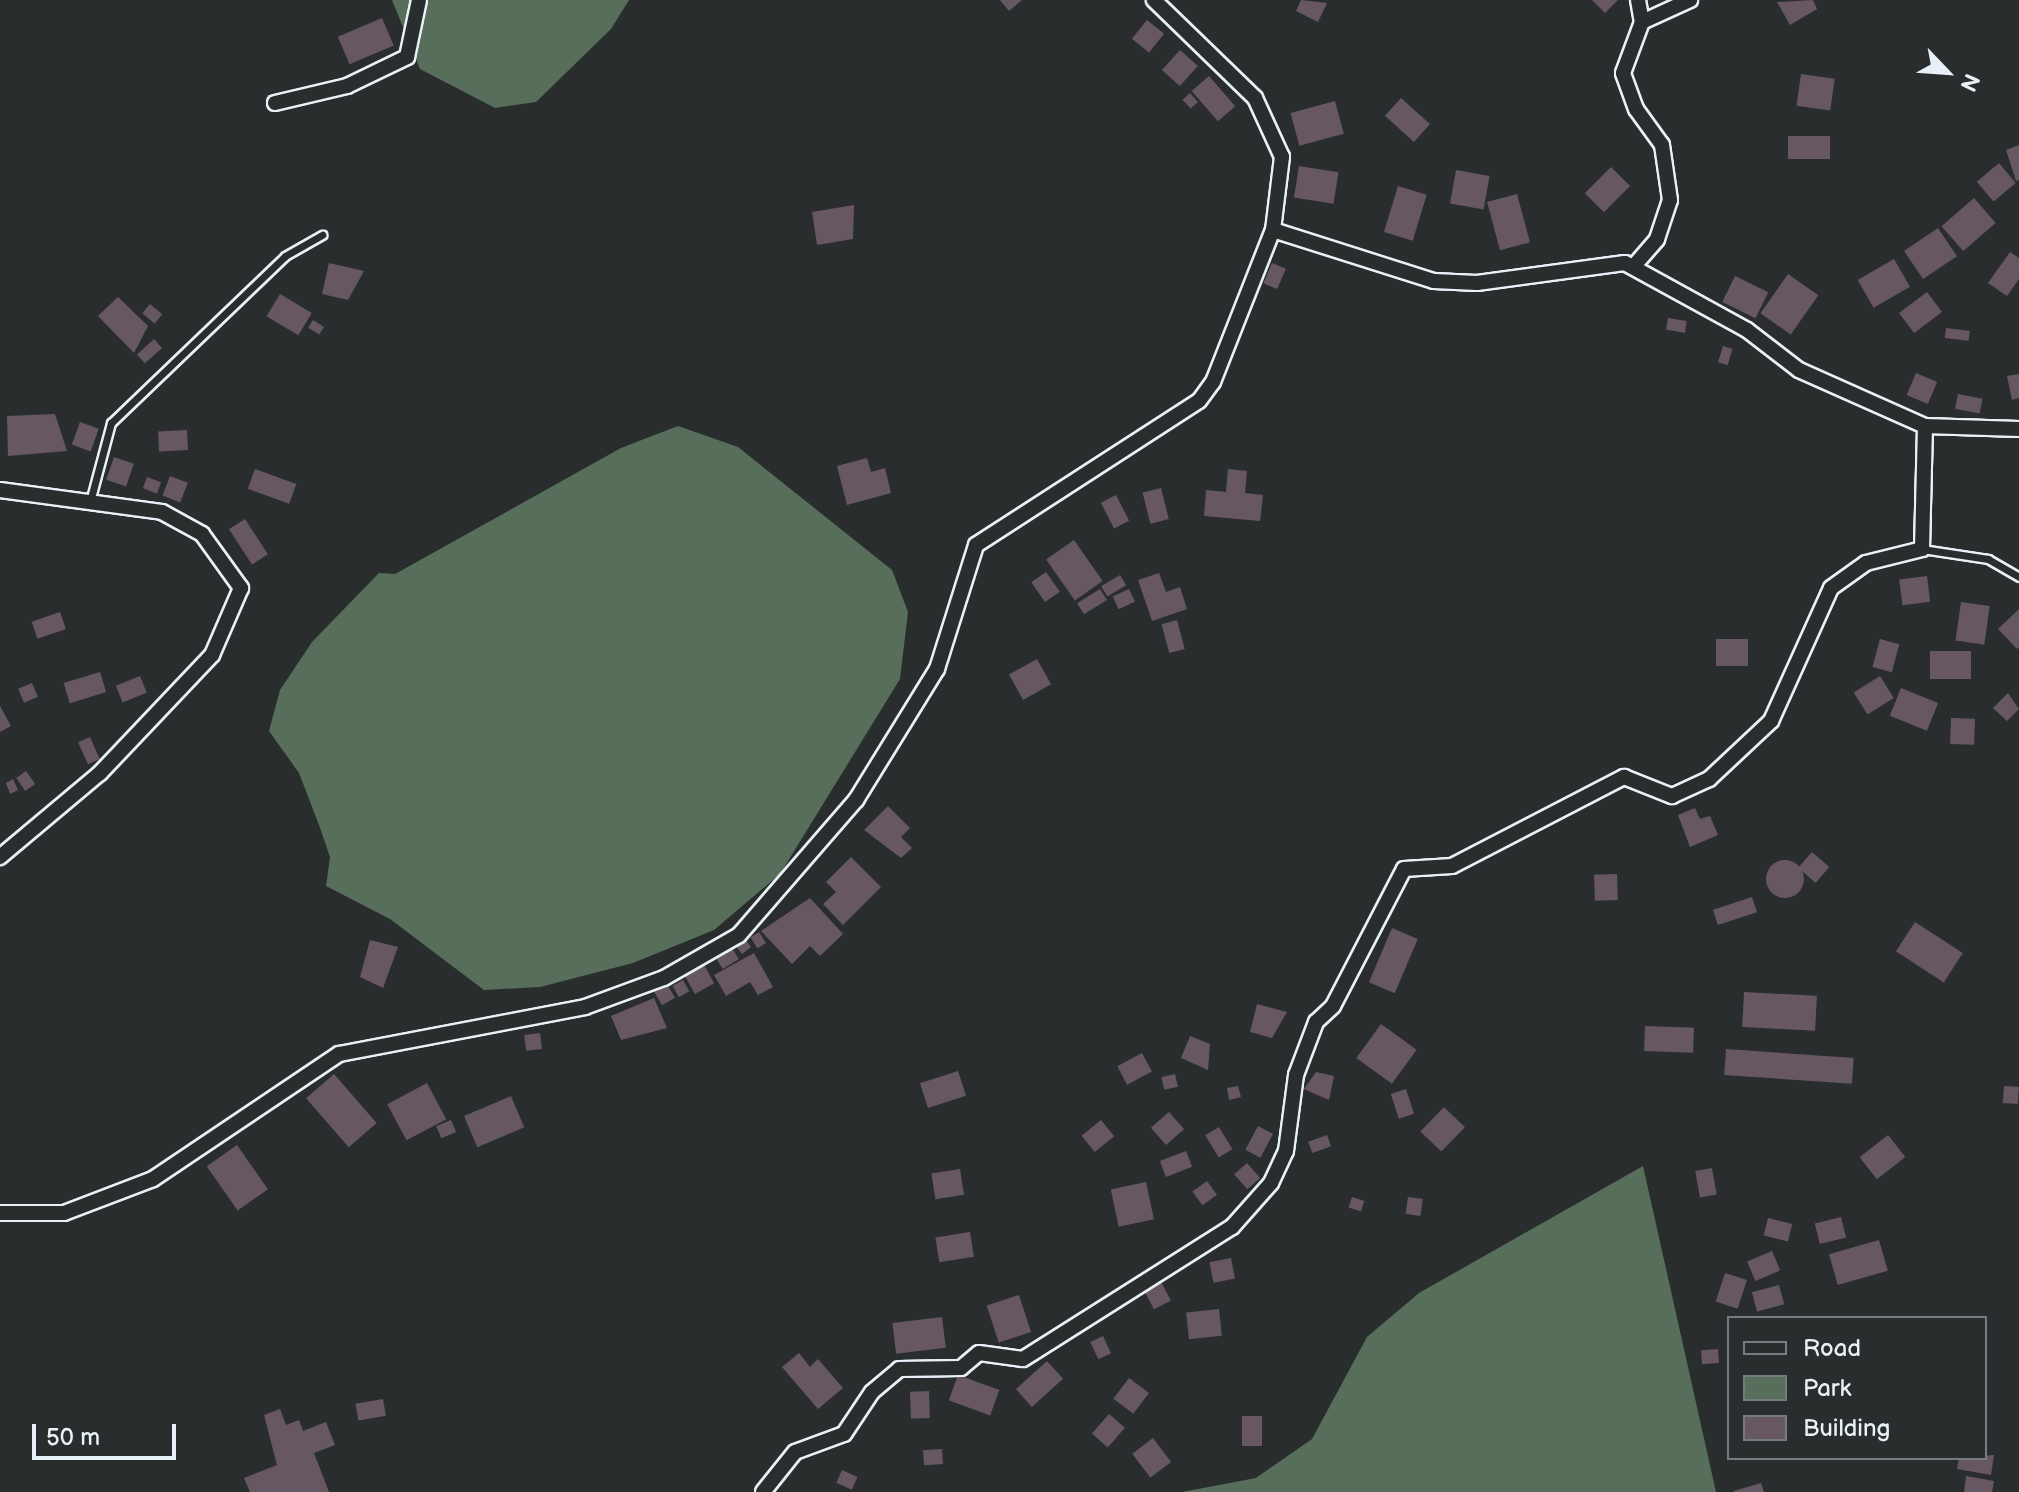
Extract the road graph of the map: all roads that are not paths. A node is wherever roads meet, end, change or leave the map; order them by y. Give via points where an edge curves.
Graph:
1 (419, 0) edge
2 (1154, 0) edge
3 (1638, 0) edge
4 (1690, 0) edge
5 (1642, 22) junction
6 (275, 103) dead end
7 (1273, 230) junction
8 (322, 235) dead end
9 (1633, 267) junction
10 (1925, 426) junction
11 (2019, 429) edge
12 (0, 490) edge
13 (91, 498) junction
14 (1922, 549) junction
15 (2019, 577) edge
16 (0, 857) edge
17 (0, 1213) edge
18 (763, 1492) edge

1 - 6 street via 407,57 347,86
2 - 7 street via 1255,98 1282,157
3 - 5 street
4 - 5 street
5 - 9 street via 1623,73 1636,109 1662,145 1670,200 1657,239
7 - 9 street via 1434,281
7 - 17 street via 1199,401 976,545 937,669 856,800 739,935 664,978 585,1007 339,1054 153,1179 64,1213
8 - 13 lane via 285,256 111,423
9 - 10 street via 1747,330 1799,370
10 - 11 street via 1943,432
10 - 14 street
12 - 13 street
13 - 16 street via 162,512 202,534 234,570 241,588 235,612 212,655 100,773
14 - 15 lane via 1988,559
14 - 18 street via 1866,563 1831,588 1771,721 1709,779 1672,796 1624,777 1452,866 1404,869 1333,1006 1316,1022 1296,1075 1276,1172 1232,1227 1023,1359 979,1353 961,1368 899,1369 872,1392 844,1434 795,1452

